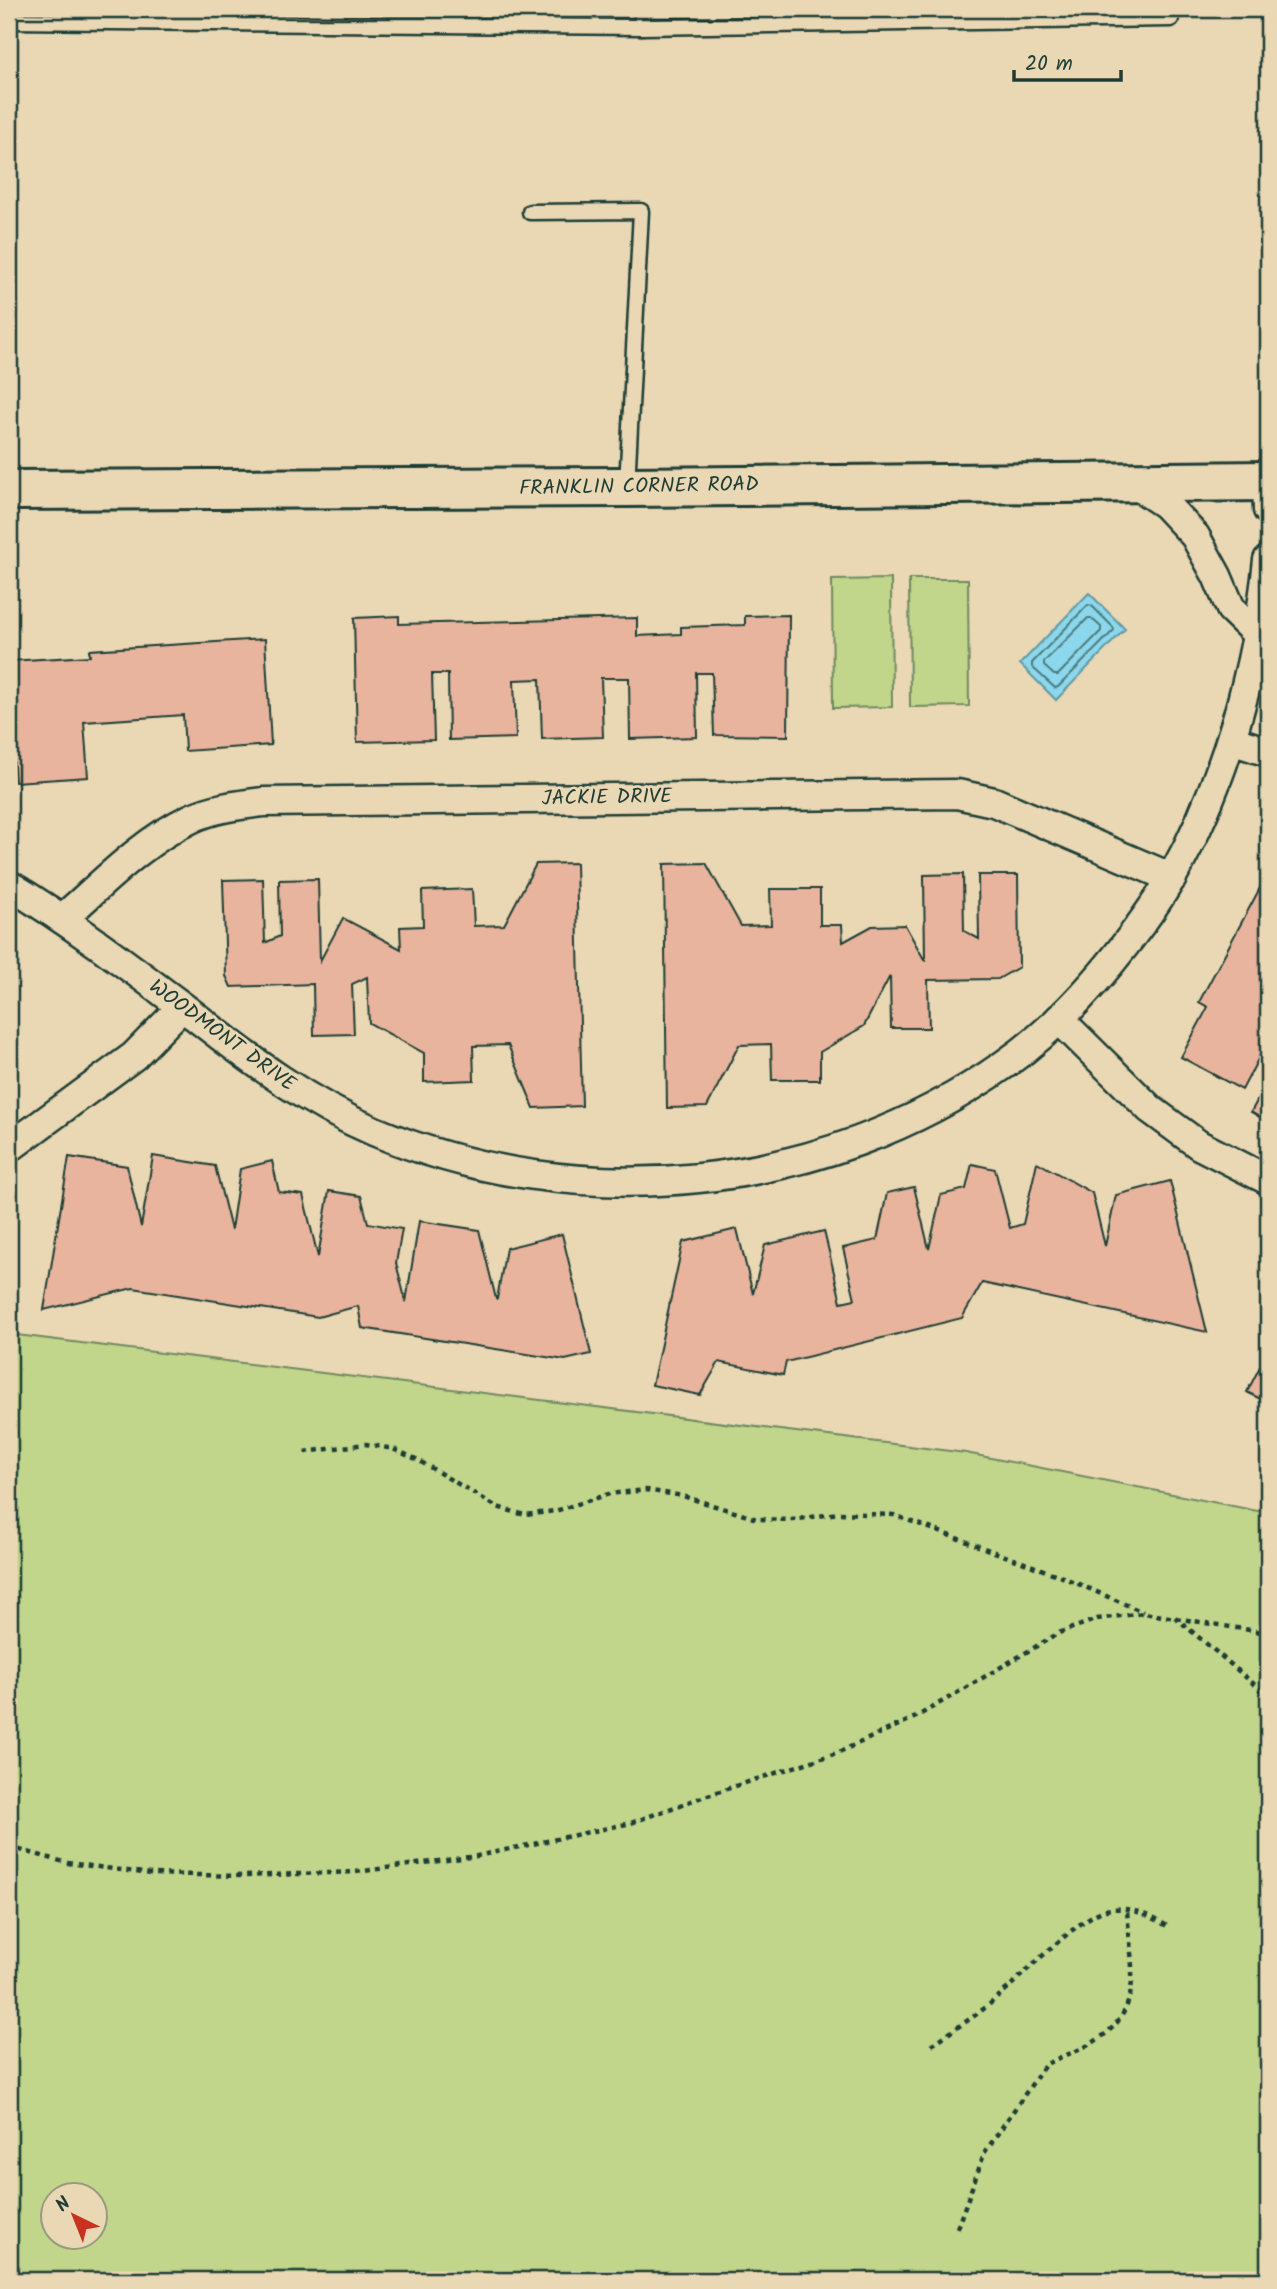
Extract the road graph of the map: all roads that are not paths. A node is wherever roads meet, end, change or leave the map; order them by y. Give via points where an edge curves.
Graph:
1 (642, 9) edge
2 (1171, 9) edge
3 (9, 21) edge
4 (642, 27) junction
5 (530, 212) dead end
6 (1132, 482) junction
7 (627, 487) junction
8 (9, 489) edge
9 (1268, 490) edge
10 (1268, 560) edge
11 (1262, 627) edge
12 (1231, 740) junction
13 (1268, 752) edge
14 (1172, 878) junction
15 (9, 885) edge
16 (63, 918) junction
17 (182, 1007) junction
18 (1059, 1019) junction
19 (9, 1148) edge
20 (1268, 1180) edge

1 - 4 lane
2 - 4 lane via 1171,19
3 - 4 lane
5 - 7 lane via 640,211
6 - 7 main road, FRANKLIN CORNER ROAD
6 - 9 main road, FRANKLIN CORNER ROAD
6 - 11 street via 1165,504 1195,536 1231,609
7 - 8 main road, FRANKLIN CORNER ROAD
10 - 11 street, WOODMONT DRIVE
11 - 12 street, WOODMONT DRIVE
12 - 13 street
12 - 14 street, WOODMONT DRIVE via 1202,818
14 - 16 street, JACKIE DRIVE via 994,802 957,794 263,802 192,817 155,838
14 - 18 street, WOODMONT DRIVE via 1102,974
15 - 16 street, WOODMONT DRIVE
16 - 17 street, WOODMONT DRIVE
17 - 18 street, WOODMONT DRIVE via 245,1057 312,1100 374,1131 449,1158 515,1173 650,1183 730,1175 808,1159 883,1132 954,1097
17 - 19 street via 134,1056
18 - 20 street via 1150,1109 1199,1145

